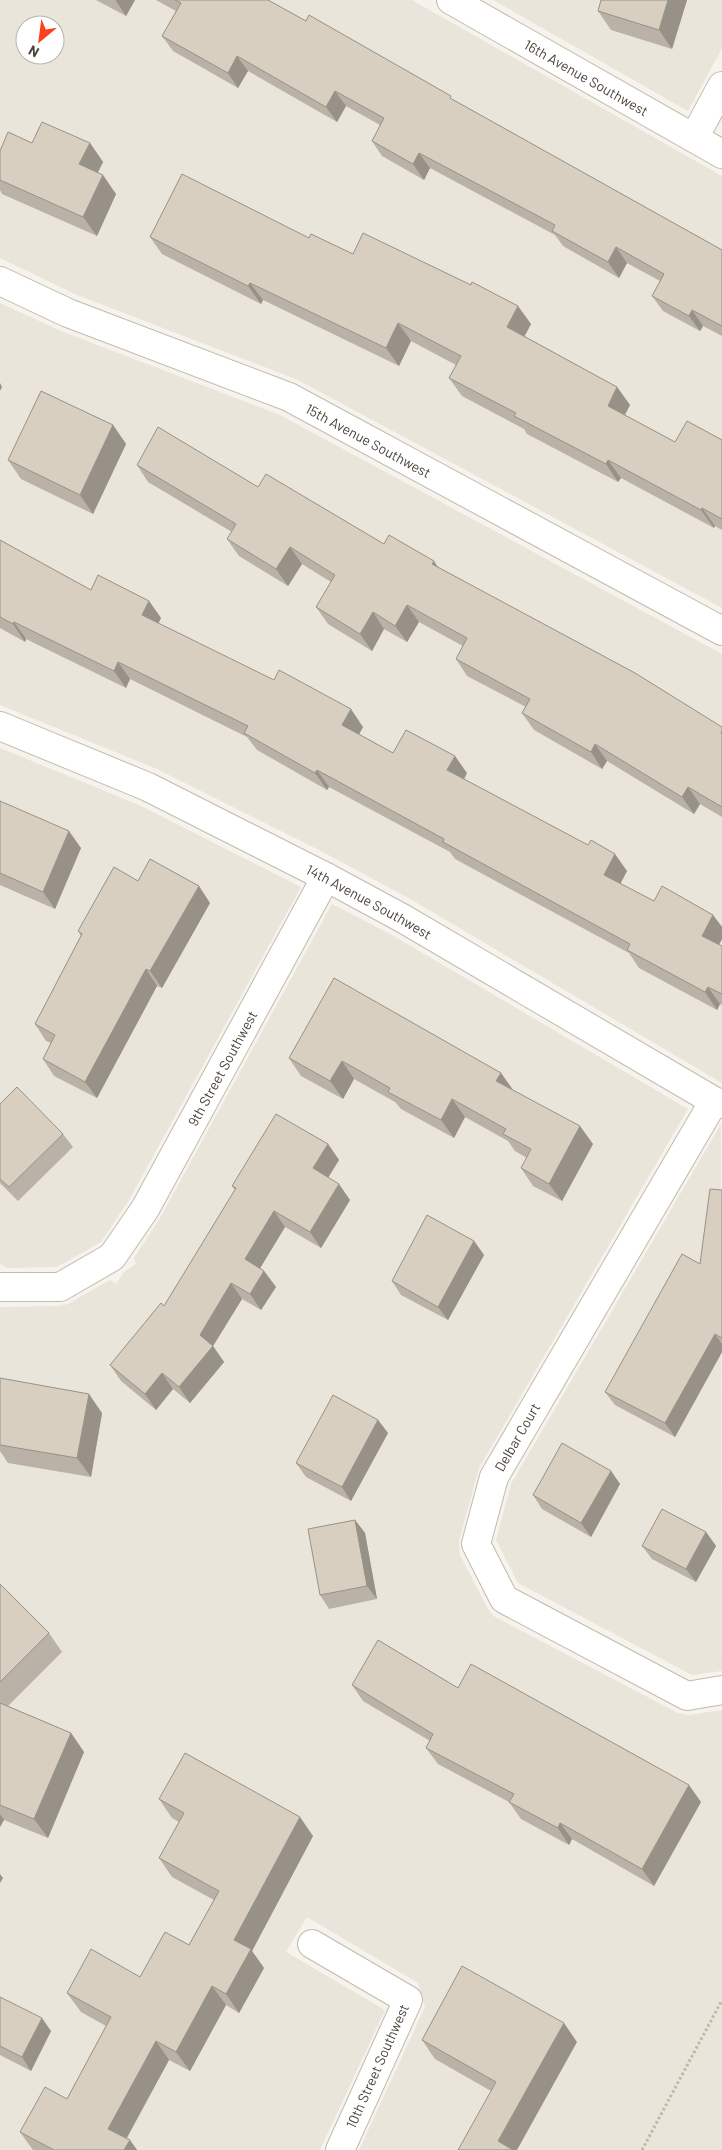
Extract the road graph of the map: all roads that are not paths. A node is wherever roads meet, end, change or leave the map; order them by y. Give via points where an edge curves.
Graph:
1 (452, 0) edge
2 (722, 86) edge
3 (694, 138) junction
4 (722, 154) edge
5 (0, 281) edge
6 (722, 631) edge
7 (0, 726) edge
8 (326, 877) junction
9 (718, 1102) edge
10 (0, 1287) edge
11 (722, 1690) edge
12 (312, 1944) dead end
13 (340, 2150) edge

1 - 3 street, 16th Avenue Southwest
2 - 3 street
3 - 4 street, 16th Avenue Southwest
5 - 6 street, 15th Avenue Southwest via 68,313 289,397
7 - 8 street, 14th Avenue Southwest via 148,787
8 - 9 street, 14th Avenue Southwest
8 - 10 street, 9th Street Southwest via 145,1210 112,1257 60,1287
9 - 11 street, Delbar Court via 494,1477 476,1544 504,1599 687,1696
12 - 13 street, 10th Street Southwest via 408,2000

